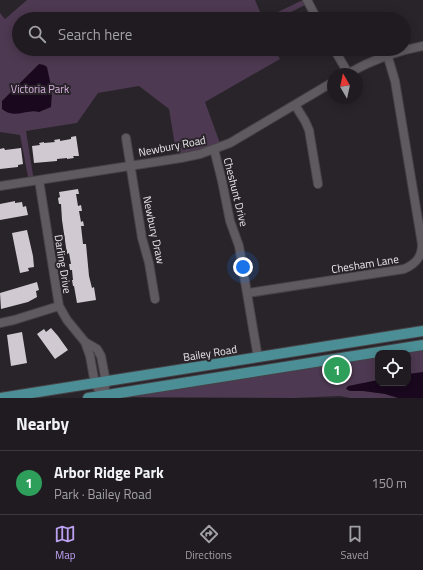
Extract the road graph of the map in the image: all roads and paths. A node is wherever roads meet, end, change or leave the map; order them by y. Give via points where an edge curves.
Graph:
1 (307, 0) edge
2 (313, 12) edge
3 (423, 46) edge
4 (411, 48) edge
5 (338, 56) edge
6 (382, 56) edge
7 (388, 56) edge
8 (345, 68) edge
9 (358, 68) edge
10 (327, 86) edge
11 (295, 105) junction
12 (126, 138) dead end
13 (214, 149) junction
14 (130, 166) junction
15 (39, 180) junction
16 (318, 184) dead end
17 (0, 186) edge
18 (248, 293) junction
19 (155, 299) dead end
20 (60, 306) junction
21 (0, 323) edge
22 (423, 331) edge
23 (85, 342) junction
24 (423, 346) edge
25 (258, 358) junction
26 (106, 382) junction
27 (95, 384) junction
28 (103, 396) junction
29 (0, 398) edge
30 (88, 398) edge

1 - 2 street
3 - 4 street
5 - 8 street
6 - 9 street
7 - 18 street, Chesham Lane via 395,80 422,244 419,258 404,269
10 - 11 street, Newbury Road
11 - 13 street, Newbury Road
11 - 16 street via 309,130
12 - 14 street, Newbury Draw
13 - 14 street, Newbury Road via 181,158
13 - 18 street, Cheshunt Drive via 230,221 239,246
14 - 15 street, Newbury Road
14 - 19 street, Newbury Draw
15 - 17 street, Newbury Road
15 - 20 street, Darling Drive
18 - 25 street, Cheshunt Drive
20 - 21 street
20 - 23 street, Darling Drive via 67,320
22 - 25 main road, Bailey Road
23 - 26 street, Darling Drive via 100,352
23 - 27 street, Darling Drive
24 - 28 main road
25 - 26 main road, Bailey Road
26 - 27 main road, Bailey Road
26 - 28 street, Darling Drive
27 - 28 street, Darling Drive
27 - 29 main road, Bailey Road
28 - 30 main road

